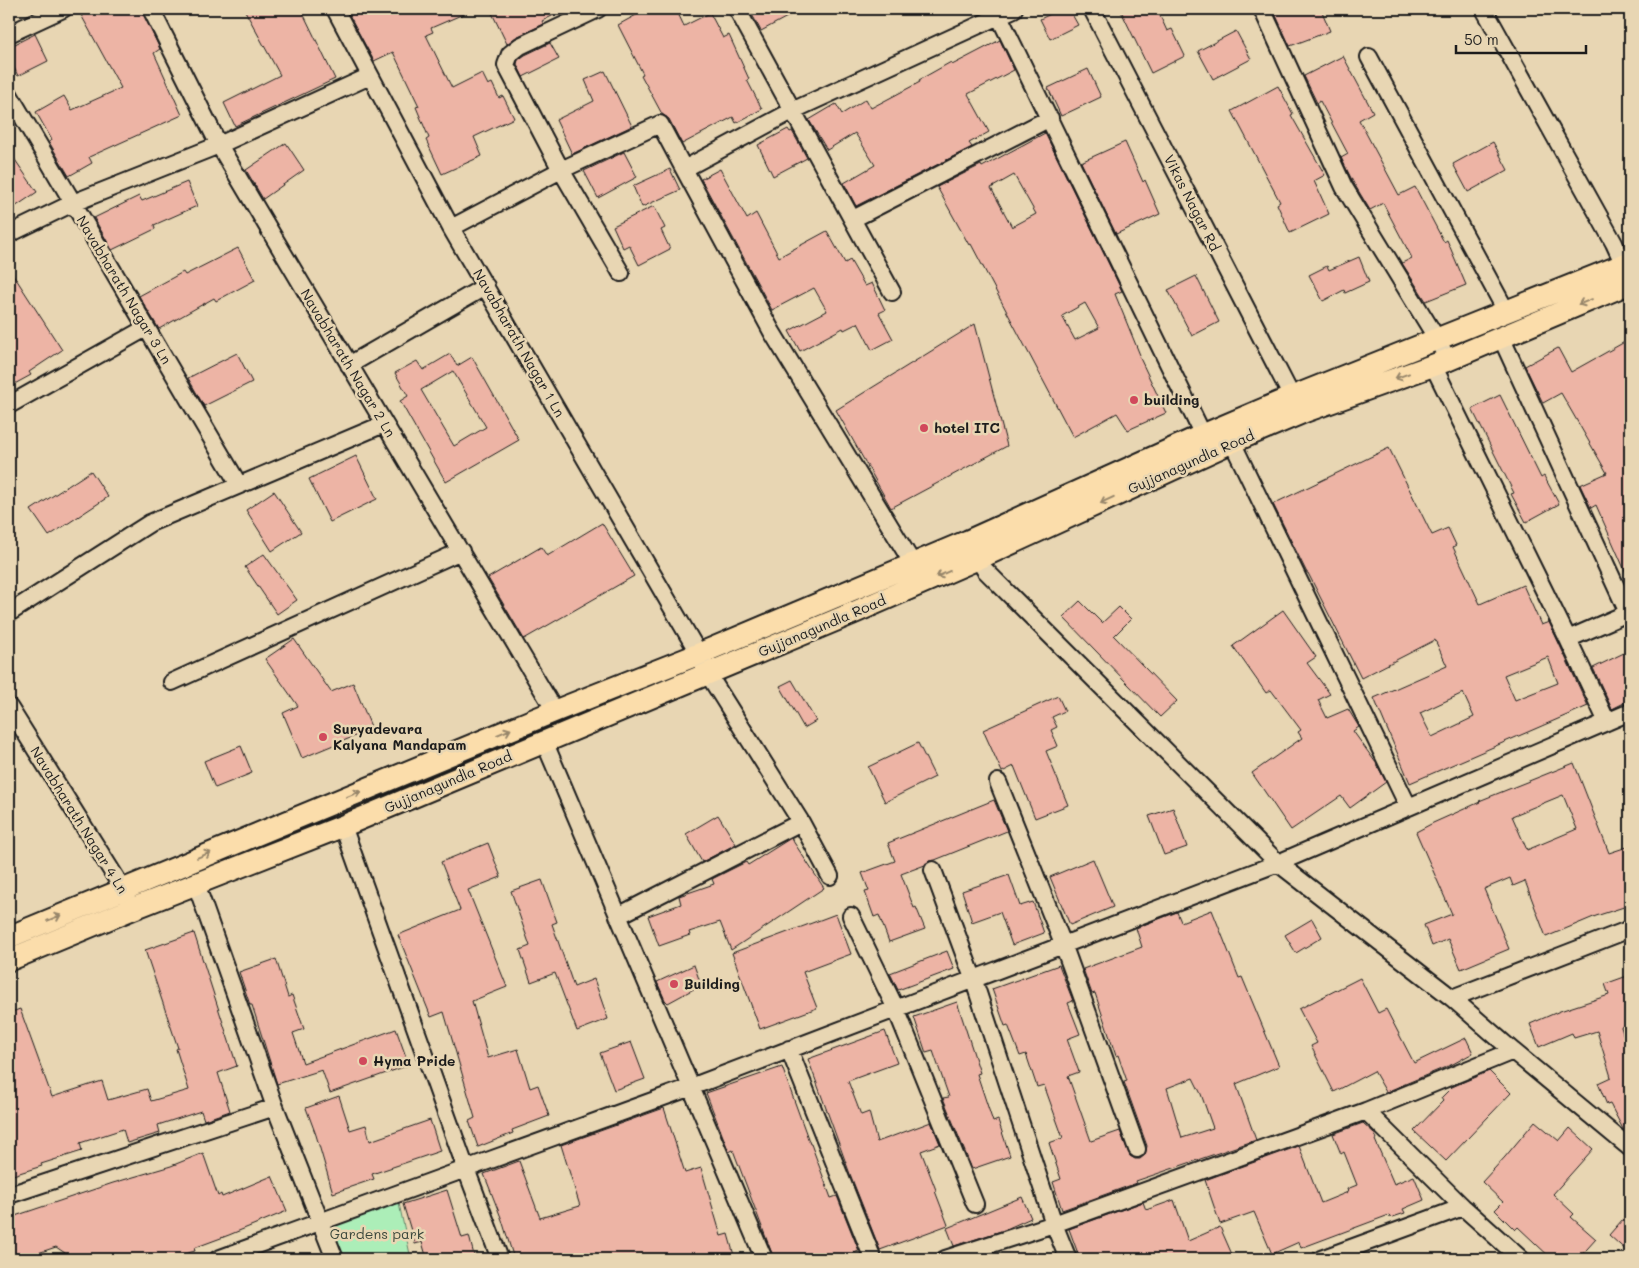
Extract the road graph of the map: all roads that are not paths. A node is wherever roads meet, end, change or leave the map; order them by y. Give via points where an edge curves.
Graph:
1 (63, 9) edge
2 (151, 9) edge
3 (335, 9) edge
4 (598, 9) edge
5 (737, 9) edge
6 (1092, 9) edge
7 (1262, 9) edge
8 (1484, 9) edge
9 (1007, 12) edge
10 (9, 34) edge
11 (1369, 57) dead end
12 (370, 76) junction
13 (9, 94) edge
14 (794, 110) junction
15 (1050, 118) junction
16 (219, 145) junction
17 (684, 169) junction
18 (561, 170) junction
19 (73, 203) junction
20 (853, 220) junction
21 (451, 228) junction
22 (9, 234) edge
23 (1628, 270) edge
24 (620, 272) dead end
25 (486, 286) junction
26 (892, 292) dead end
27 (1506, 311) junction
28 (146, 328) junction
29 (1501, 337) junction
30 (1437, 339) junction
31 (1440, 362) junction
32 (349, 365) junction
33 (1292, 397) junction
34 (9, 405) edge
35 (384, 424) junction
36 (1203, 435) junction
37 (1232, 442) junction
38 (239, 485) junction
39 (972, 550) junction
40 (461, 551) junction
41 (913, 564) junction
42 (9, 613) edge
43 (1630, 614) edge
44 (1568, 639) junction
45 (699, 654) junction
46 (708, 674) junction
47 (172, 682) dead end
48 (9, 707) edge
49 (555, 711) junction
50 (1630, 712) edge
51 (1607, 722) junction
52 (544, 741) junction
53 (998, 782) dead end
54 (1408, 806) junction
55 (800, 822) junction
56 (343, 826) junction
57 (1278, 863) junction
58 (932, 870) dead end
59 (830, 876) dead end
60 (196, 884) junction
61 (123, 889) junction
62 (132, 909) junction
63 (618, 916) junction
64 (851, 916) dead end
65 (1630, 928) edge
66 (9, 937) edge
67 (1063, 944) junction
68 (9, 960) edge
69 (973, 978) junction
70 (1452, 998) junction
71 (896, 1010) junction
72 (789, 1049) junction
73 (1513, 1051) junction
74 (691, 1087) junction
75 (275, 1107) junction
76 (1366, 1111) junction
77 (1630, 1148) edge
78 (1137, 1149) dead end
79 (466, 1169) junction
80 (9, 1195) edge
81 (974, 1204) dead end
82 (1463, 1206) junction
83 (321, 1223) junction
84 (1054, 1224) junction
85 (218, 1259) edge
86 (335, 1259) edge
87 (500, 1259) edge
88 (764, 1259) edge
89 (873, 1259) edge
90 (945, 1259) edge
91 (1068, 1259) edge
92 (1322, 1259) edge
93 (1521, 1259) edge

1 - 10 street
2 - 16 street, Navabharath Nagar 2 Ln
3 - 12 street, Navabharath Nagar 1 Ln
4 - 18 street via 520,46 510,54 506,66
5 - 14 street
6 - 33 street, Vikas Nagar Rd
7 - 30 street via 1344,187
8 - 23 street
9 - 14 street
9 - 15 street
11 - 27 street
12 - 16 street
12 - 21 street, Navabharath Nagar 1 Ln
13 - 19 street, Navabharath Nagar 3 Ln
14 - 17 street
14 - 20 street
15 - 20 street
15 - 36 street
16 - 19 street
16 - 32 street, Navabharath Nagar 2 Ln
17 - 18 street via 660,124
17 - 41 street via 772,332
18 - 21 street
18 - 24 street
19 - 22 street
19 - 28 street, Navabharath Nagar 3 Ln
20 - 26 street
21 - 25 street, Navabharath Nagar 1 Ln
23 - 27 main road, Gujjanagundla Road
23 -> 29 main road, Gujjanagundla Road
25 - 32 street
25 - 45 street, Navabharath Nagar 1 Ln
27 - 30 main road, Gujjanagundla Road
28 - 34 street
28 - 38 street, Navabharath Nagar 3 Ln
29 - 31 main road, Gujjanagundla Road
29 - 43 street
30 - 31 street
30 - 33 main road, Gujjanagundla Road
31 -> 37 main road, Gujjanagundla Road
31 - 44 street
32 - 35 street, Navabharath Nagar 2 Ln
33 - 36 main road, Gujjanagundla Road
35 - 38 street
35 - 40 street, Navabharath Nagar 2 Ln
36 - 39 main road, Gujjanagundla Road
37 -> 39 main road, Gujjanagundla Road
37 - 54 street
38 - 42 street via 150,523
39 - 41 main road, Gujjanagundla Road
39 -> 46 main road, Gujjanagundla Road
39 - 57 street via 985,570
40 - 47 street
40 - 49 street, Navabharath Nagar 2 Ln
41 - 45 main road, Gujjanagundla Road
43 - 44 street
44 - 51 street
45 - 46 street, Navabharath Nagar 1 Ln
45 - 49 main road, Gujjanagundla Road
46 - 52 main road, Gujjanagundla Road
46 - 55 street, Navabharath Nagar 1 Ln
48 - 61 street, Navabharath Nagar 4 Ln
61 -> 49 main road, Gujjanagundla Road
50 - 51 street
51 - 54 street
52 - 56 main road, Gujjanagundla Road
52 - 63 street
53 - 67 street
54 - 57 street
55 - 59 street, Navabharath Nagar 1 Ln
55 - 63 street
56 - 60 main road, Gujjanagundla Road
56 - 79 street
57 - 67 street
57 - 70 street
58 - 69 street
60 - 62 main road, Gujjanagundla Road
60 - 75 street
61 - 62 street, Navabharath Nagar 4 Ln
66 -> 61 main road, Gujjanagundla Road
62 - 68 main road, Gujjanagundla Road
63 - 74 street
64 - 71 street
65 - 70 street
67 - 69 street
67 - 78 street
69 - 71 street
69 - 84 street
70 - 73 street
71 - 72 street
71 - 81 street
72 - 74 street
72 - 89 street
73 - 76 street
73 - 77 street
74 - 79 street
74 - 88 street
75 - 80 street
75 - 83 street
76 - 82 street
76 - 84 street
79 - 83 street
79 - 87 street
82 - 92 street
82 - 93 street
83 - 85 street
83 - 86 street
84 - 90 street
84 - 91 street

